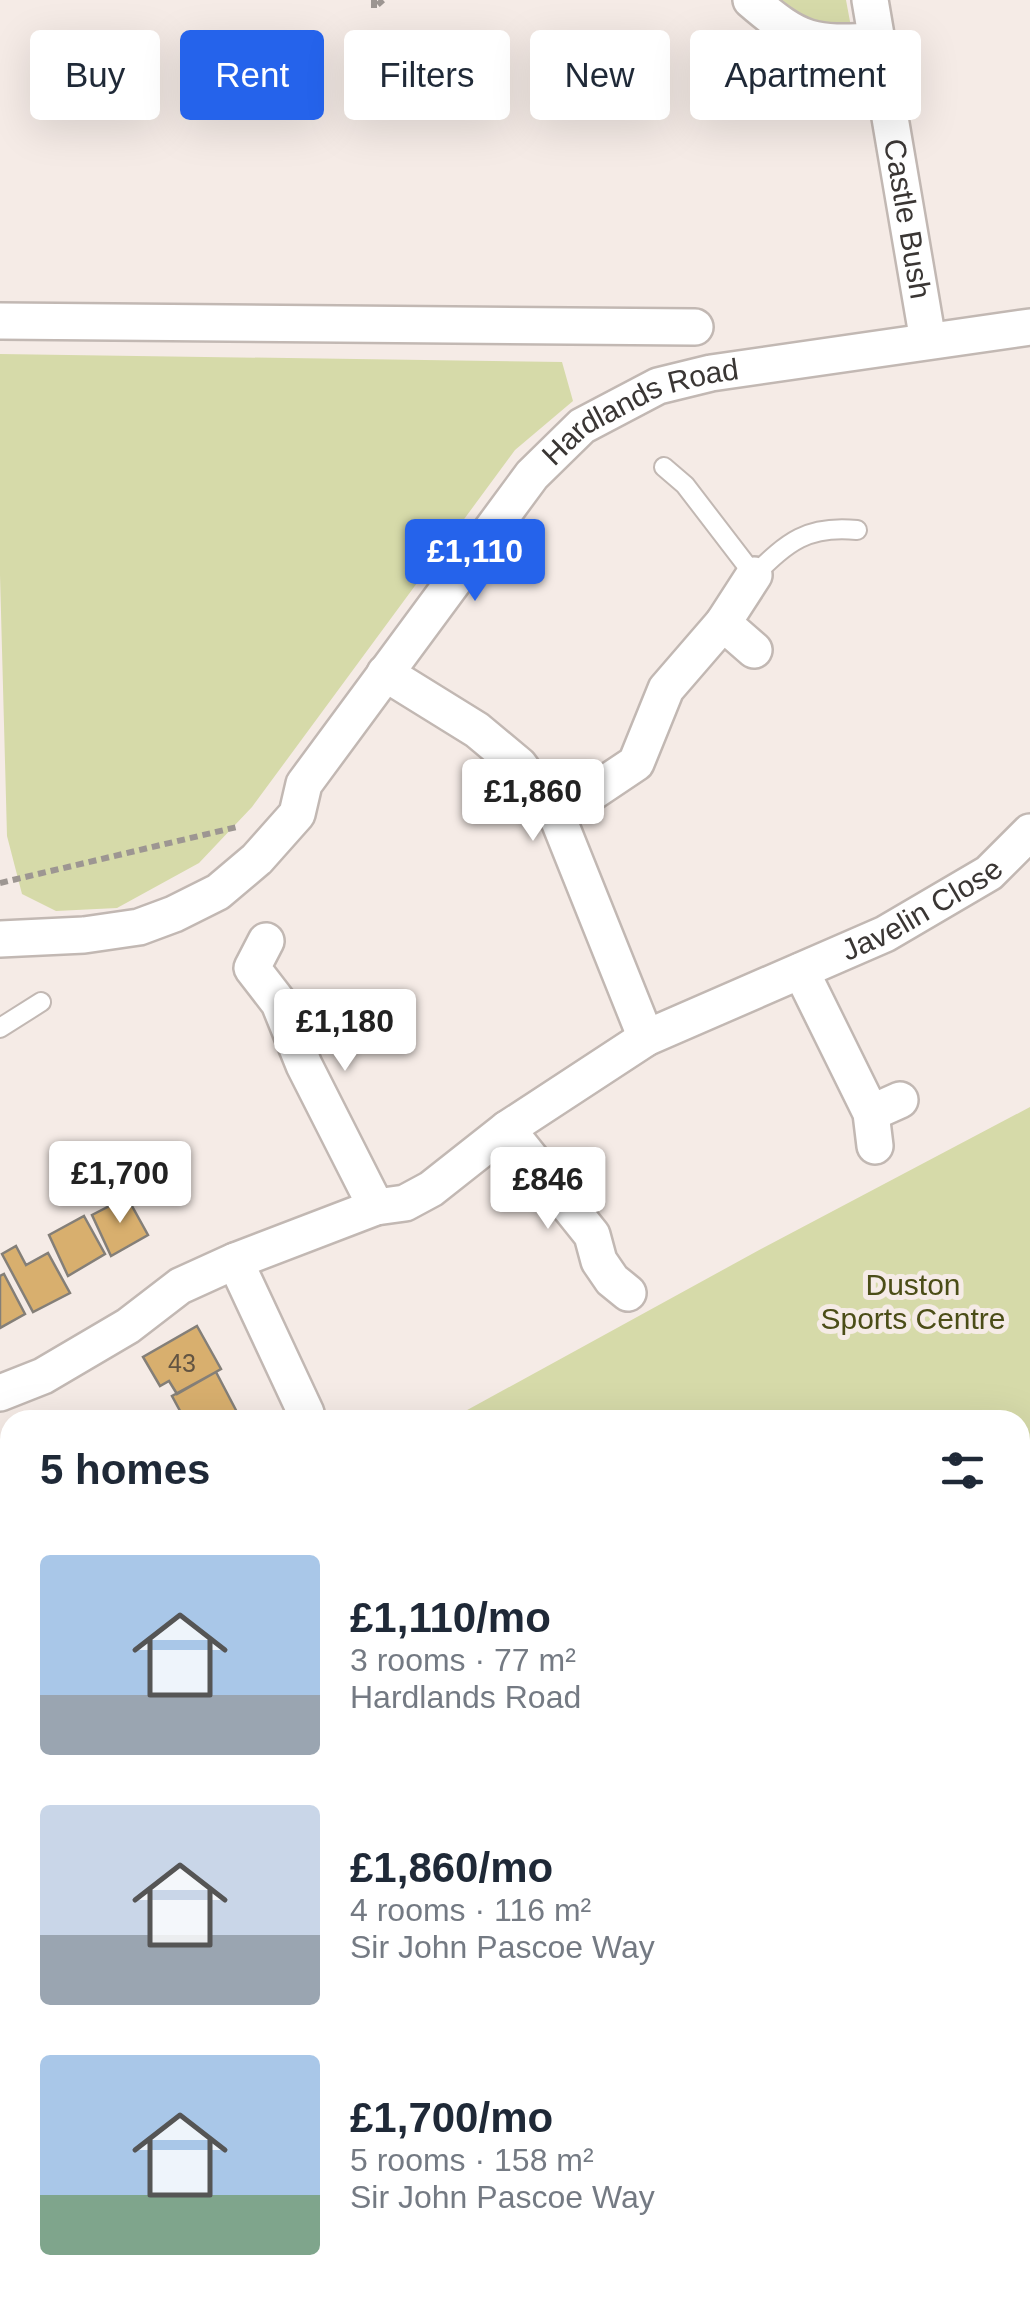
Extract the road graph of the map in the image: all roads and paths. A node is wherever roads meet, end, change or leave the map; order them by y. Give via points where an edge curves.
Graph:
1 (374, 0) edge
2 (383, 0) edge
3 (751, 0) edge
4 (870, 0) edge
5 (790, 30) edge
6 (874, 30) edge
7 (890, 120) edge
8 (0, 321) edge
9 (1030, 327) edge
10 (695, 328) dead end
11 (928, 341) junction
12 (664, 467) dead end
13 (857, 530) dead end
14 (754, 575) junction
15 (723, 623) junction
16 (754, 650) dead end
17 (386, 673) junction
18 (557, 816) junction
19 (241, 826) dead end
20 (1030, 832) edge
21 (0, 883) edge
22 (0, 938) edge
23 (266, 942) dead end
24 (801, 971) junction
25 (41, 1002) dead end
26 (0, 1028) edge
27 (646, 1038) junction
28 (882, 1119) dead end
29 (507, 1128) junction
30 (376, 1207) junction
31 (235, 1260) junction
32 (628, 1293) dead end
33 (0, 1392) edge
34 (305, 1410) edge

1 - 2 path via 374,8
3 - 5 street
4 - 6 street, Castle Bush
7 - 11 street, Castle Bush
8 - 10 street, Hardlands Road
9 - 11 street, Hardlands Road
11 - 17 street, Hardlands Road via 710,373 658,386 582,426 532,475
12 - 14 lane
13 - 14 lane via 805,534
14 - 15 street
15 - 16 street
15 - 18 street via 666,689 636,763
17 - 18 street via 519,765
17 - 22 street, Hardlands Road via 304,784 297,814 218,892 139,926
18 - 27 street
19 - 21 path
20 - 24 street, Javelin Close via 990,874 885,934
23 - 30 street via 252,968 279,1003
24 - 27 street, Javelin Close
24 - 28 street
25 - 26 lane
27 - 29 street, Javelin Close
29 - 30 street, Javelin Close via 431,1189 405,1203
29 - 32 street via 592,1235 599,1261
30 - 31 street, Javelin Close
31 - 33 street, Javelin Close via 180,1286 128,1326 42,1376
31 - 34 street

